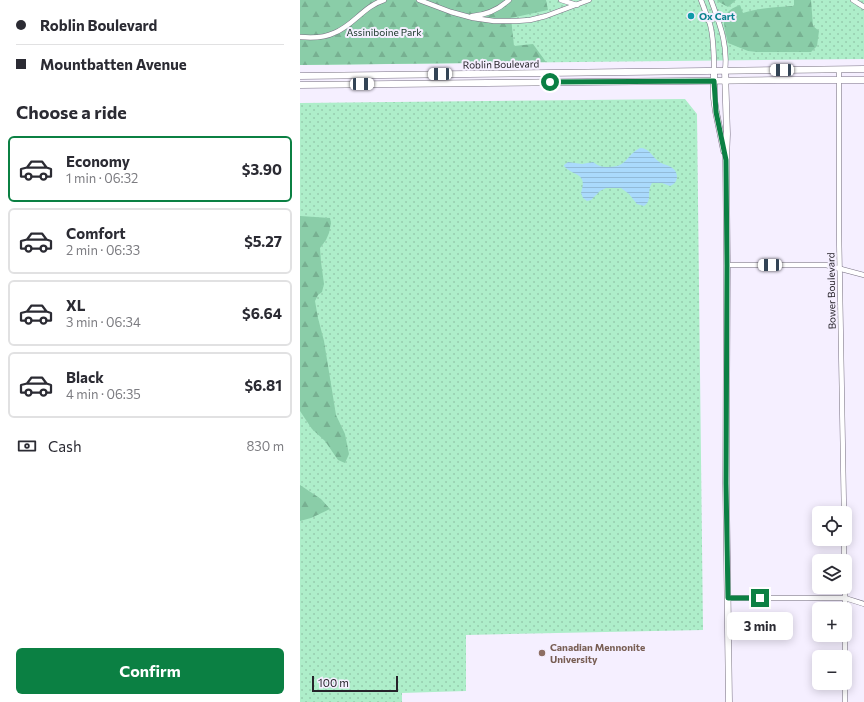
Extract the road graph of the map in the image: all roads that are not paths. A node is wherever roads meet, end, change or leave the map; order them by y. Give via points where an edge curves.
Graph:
1 (384, 0) edge
2 (419, 0) edge
3 (509, 0) edge
4 (561, 0) edge
5 (589, 0) edge
6 (701, 0) edge
7 (711, 0) edge
8 (853, 0) edge
9 (577, 5) junction
10 (864, 7) edge
11 (469, 17) junction
12 (300, 37) edge
13 (864, 69) edge
14 (838, 70) junction
15 (714, 71) junction
16 (725, 71) junction
17 (300, 76) edge
18 (838, 80) junction
19 (864, 80) edge
20 (714, 81) junction
21 (725, 81) junction
22 (300, 85) edge
23 (726, 160) junction
24 (727, 265) junction
25 (840, 268) junction
26 (864, 275) edge
27 (844, 506) edge
28 (845, 594) edge
29 (728, 598) junction
30 (845, 598) junction
31 (845, 602) edge
32 (864, 604) edge
33 (845, 642) edge
34 (729, 702) edge
35 (845, 702) edge

1 - 12 street via 334,34
2 - 11 street
3 - 11 street via 490,12
4 - 9 street
5 - 9 street
6 - 15 street via 712,32
7 - 16 street via 724,39
8 - 10 street
9 - 11 street via 524,21 494,21
13 - 14 main road, Roblin Boulevard
14 - 16 main road, Roblin Boulevard
14 - 18 street, Bower Boulevard
15 - 16 main road, Roblin Boulevard
15 - 17 main road, Roblin Boulevard
15 - 20 main road
16 - 21 main road
18 - 19 main road, Roblin Boulevard
18 - 21 main road, Roblin Boulevard
18 - 25 street, Bower Boulevard
20 - 21 main road, Roblin Boulevard
20 - 22 main road, Roblin Boulevard
20 - 23 main road via 716,112
21 - 23 main road
23 - 24 main road
24 - 25 street via 826,265
24 - 29 main road
25 - 26 street
25 - 27 street, Bower Boulevard
28 - 30 street
29 - 30 street
29 - 34 main road
30 - 31 street
30 - 32 street
33 - 35 street

